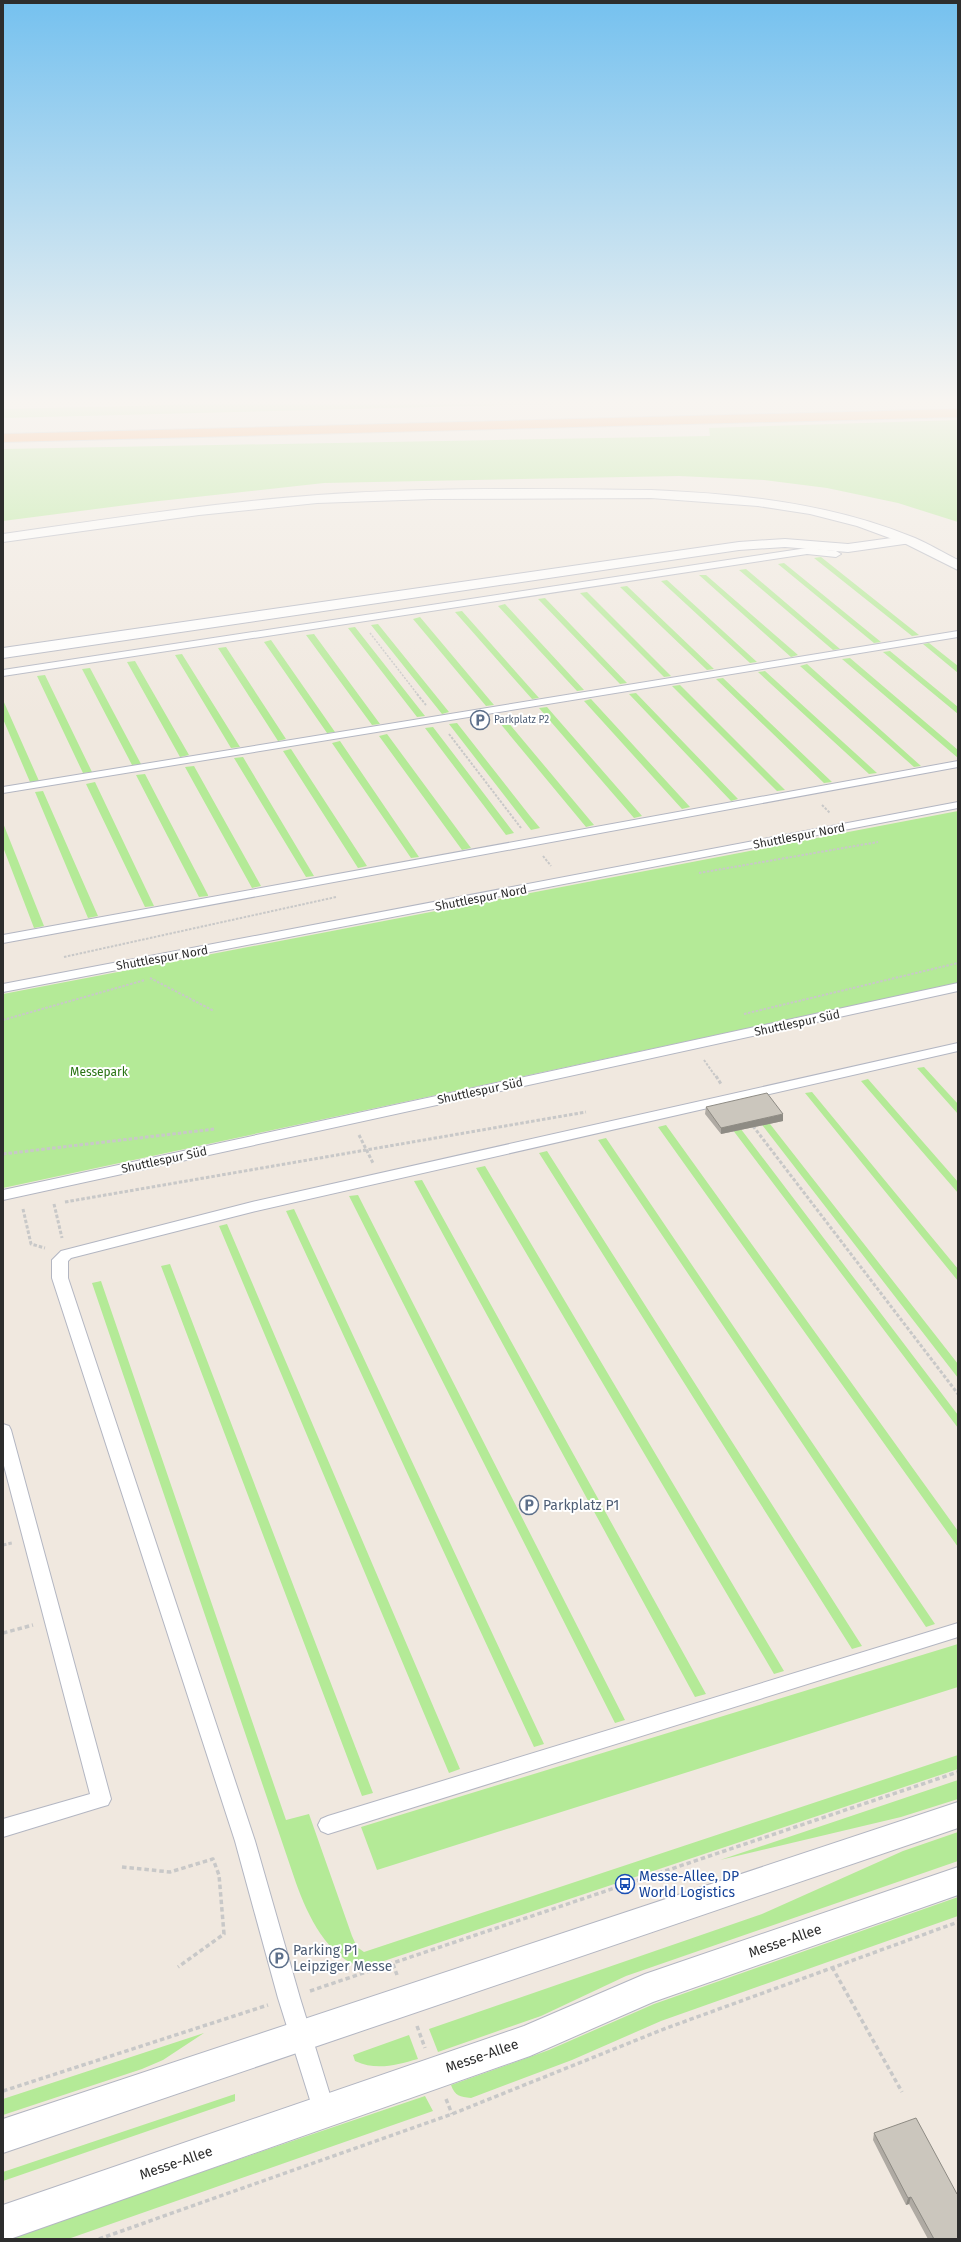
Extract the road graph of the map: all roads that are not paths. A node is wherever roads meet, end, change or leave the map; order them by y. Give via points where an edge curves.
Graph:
1 (238, 509) edge
2 (798, 509) edge
3 (3, 538) edge
4 (906, 540) junction
5 (836, 554) dead end
6 (958, 566) edge
7 (958, 634) edge
8 (3, 653) edge
9 (3, 673) edge
10 (958, 764) edge
11 (3, 790) edge
12 (958, 805) edge
13 (3, 939) edge
14 (3, 988) edge
15 (958, 988) edge
16 (958, 1047) edge
17 (3, 1195) edge
18 (3, 1430) edge
19 (958, 1630) edge
20 (958, 1815) edge
21 (328, 1824) dead end
22 (3, 1828) edge
23 (958, 1881) edge
24 (301, 2036) junction
25 (324, 2111) junction
26 (3, 2136) edge
27 (3, 2223) edge

1 - 3 main road
2 - 4 main road via 870,527
4 - 6 main road via 937,553
4 - 8 main road via 848,548 785,542 733,541 344,598
5 - 9 lane via 807,551
7 - 11 lane
10 - 13 lane
12 - 14 lane, Shuttlespur Nord
15 - 17 lane, Shuttlespur Süd
16 - 24 lane via 252,1207 66,1254 60,1260 60,1278 245,1841
18 - 22 lane via 101,1799
19 - 21 lane
20 - 24 main road
23 - 25 main road, Messe-Allee via 645,1989 530,2040
24 - 25 lane
24 - 26 main road
25 - 27 main road, Messe-Allee

